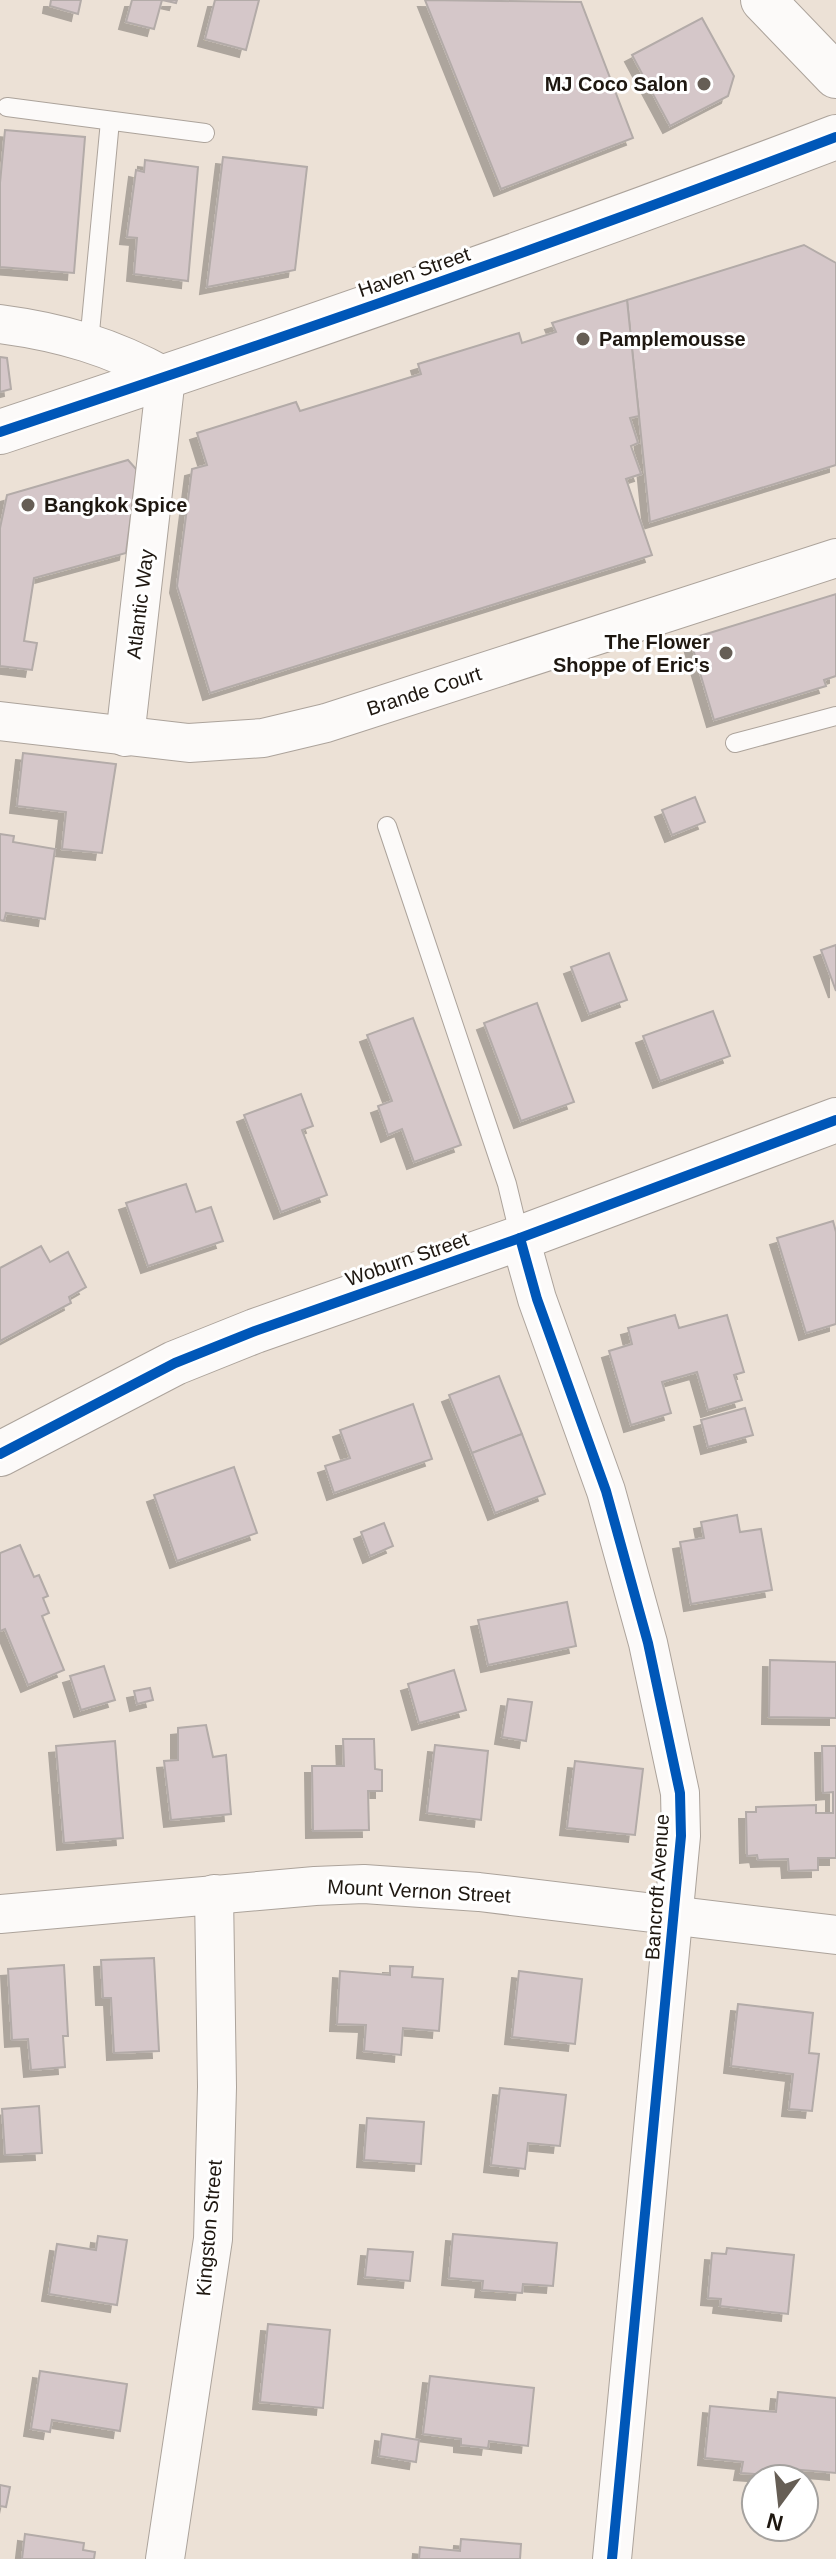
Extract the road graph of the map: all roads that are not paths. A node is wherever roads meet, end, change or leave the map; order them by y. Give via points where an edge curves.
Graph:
1 (763, 0) edge
2 (836, 76) edge
3 (7, 107) dead end
4 (110, 121) junction
5 (205, 133) dead end
6 (836, 137) edge
7 (0, 324) edge
8 (89, 343) junction
9 (166, 377) junction
10 (0, 432) edge
11 (836, 558) edge
12 (836, 716) edge
13 (0, 721) edge
14 (125, 737) junction
15 (735, 743) dead end
16 (387, 826) dead end
17 (836, 1120) edge
18 (520, 1238) junction
19 (0, 1454) edge
20 (214, 1894) junction
21 (0, 1914) edge
22 (674, 1916) junction
23 (836, 1935) edge
24 (165, 2559) edge
25 (612, 2559) edge

1 - 2 street
3 - 4 lane
4 - 5 lane
4 - 8 lane
6 - 9 street, Haven Street
7 - 8 street
8 - 9 street
9 - 10 street, Haven Street
9 - 14 street, Atlantic Way
11 - 14 street, Brande Court via 326,723 225,742
12 - 15 lane
13 - 14 street, Brande Court
16 - 18 lane via 507,1184
17 - 18 street, Woburn Street
18 - 19 street, Woburn Street via 175,1363
18 - 22 street, Bancroft Avenue via 606,1491 674,1755 682,1818
20 - 21 street, Mount Vernon Street
20 - 22 street, Mount Vernon Street via 364,1884
20 - 24 street, Kingston Street via 213,2239
22 - 23 street, Mount Vernon Street
22 - 25 street, Bancroft Avenue

